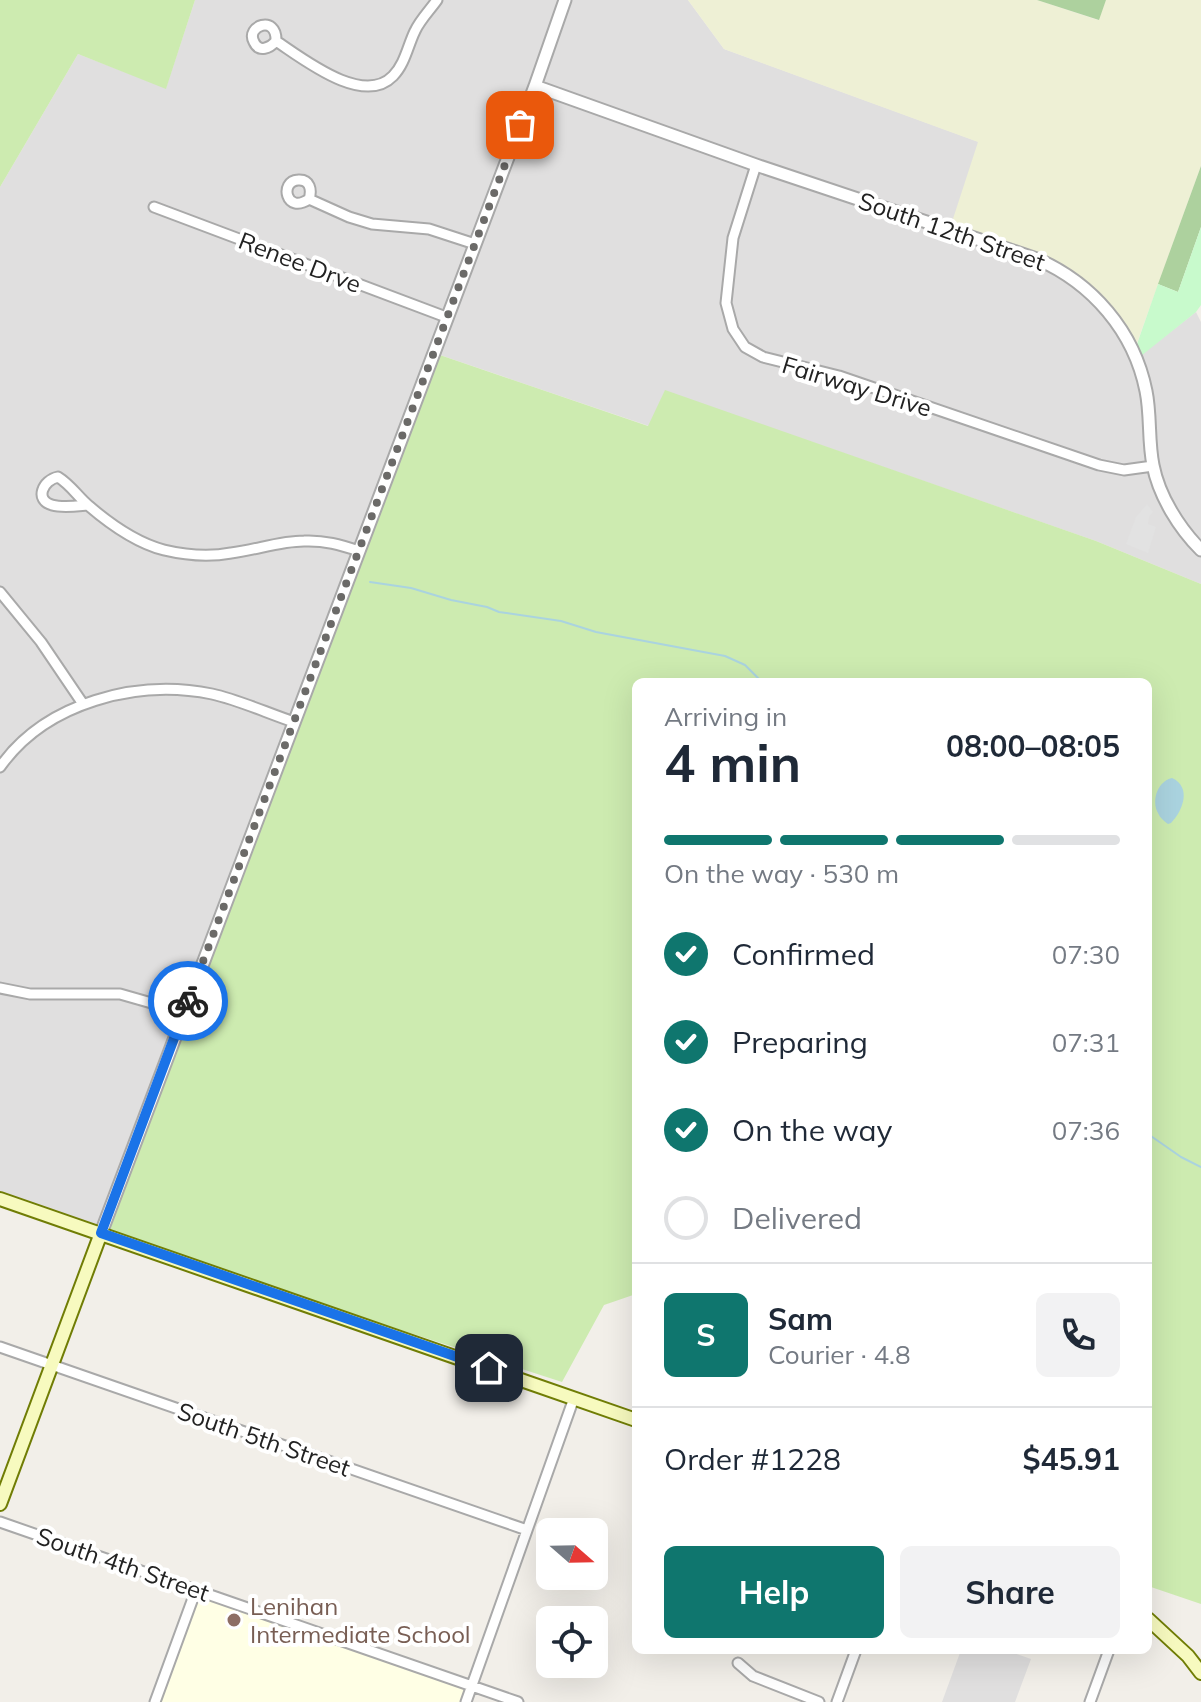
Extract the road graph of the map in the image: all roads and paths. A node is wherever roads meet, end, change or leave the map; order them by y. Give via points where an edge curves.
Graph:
1 (437, 0) edge
2 (565, 0) edge
3 (276, 41) dead end
4 (535, 86) junction
5 (756, 165) junction
6 (309, 199) dead end
7 (154, 207) dead end
8 (475, 244) junction
9 (446, 317) junction
10 (1153, 466) junction
11 (87, 505) junction
12 (1201, 550) edge
13 (359, 551) junction
14 (0, 592) edge
15 (83, 704) junction
16 (294, 722) junction
17 (0, 767) edge
18 (0, 988) edge
19 (183, 1012) junction
20 (0, 1199) edge
21 (101, 1233) junction
22 (0, 1347) edge
23 (52, 1365) junction
24 (574, 1398) junction
25 (632, 1419) edge
26 (0, 1501) edge
27 (0, 1522) edge
28 (527, 1530) junction
29 (196, 1590) junction
30 (1152, 1623) edge
31 (855, 1654) edge
32 (1108, 1654) edge
33 (738, 1663) dead end
34 (1198, 1670) edge
35 (472, 1686) junction
36 (155, 1702) edge
37 (466, 1702) edge
38 (518, 1702) edge
39 (819, 1702) edge
40 (837, 1702) edge
41 (1090, 1702) edge

1 - 3 street via 416,27 401,65 382,84 330,77
2 - 4 street
4 - 5 street, South 12th Street
4 - 8 street
5 - 10 street, South 12th Street via 1015,251 1070,276 1110,314 1134,351 1147,393
5 - 10 street, Fairway Drive via 733,238 726,303 745,347 1099,465 1124,470
6 - 8 street via 372,224 429,229
7 - 9 street, Renee Drve
8 - 9 street
9 - 13 street
10 - 12 street, South 12th Street via 1173,512
11 - 11 street via 49,504 41,494 51,478 58,477
11 - 13 street via 140,541 172,551 227,554 305,541
13 - 16 street
14 - 15 street
15 - 16 street via 157,688 181,689
15 - 17 street via 34,732
16 - 19 street
18 - 19 street via 30,994 120,994
19 - 21 street
20 - 21 main road
21 - 23 main road
21 - 24 main road
22 - 23 street, South 5th Street
23 - 26 main road
23 - 28 street, South 5th Street
24 - 25 main road
24 - 28 street
27 - 29 street, South 4th Street
28 - 35 street
29 - 35 street, South 4th Street
29 - 36 street
30 - 34 main road
31 - 40 street
32 - 41 street
33 - 39 street via 753,1676
35 - 37 street
35 - 38 street, South 4th Street

